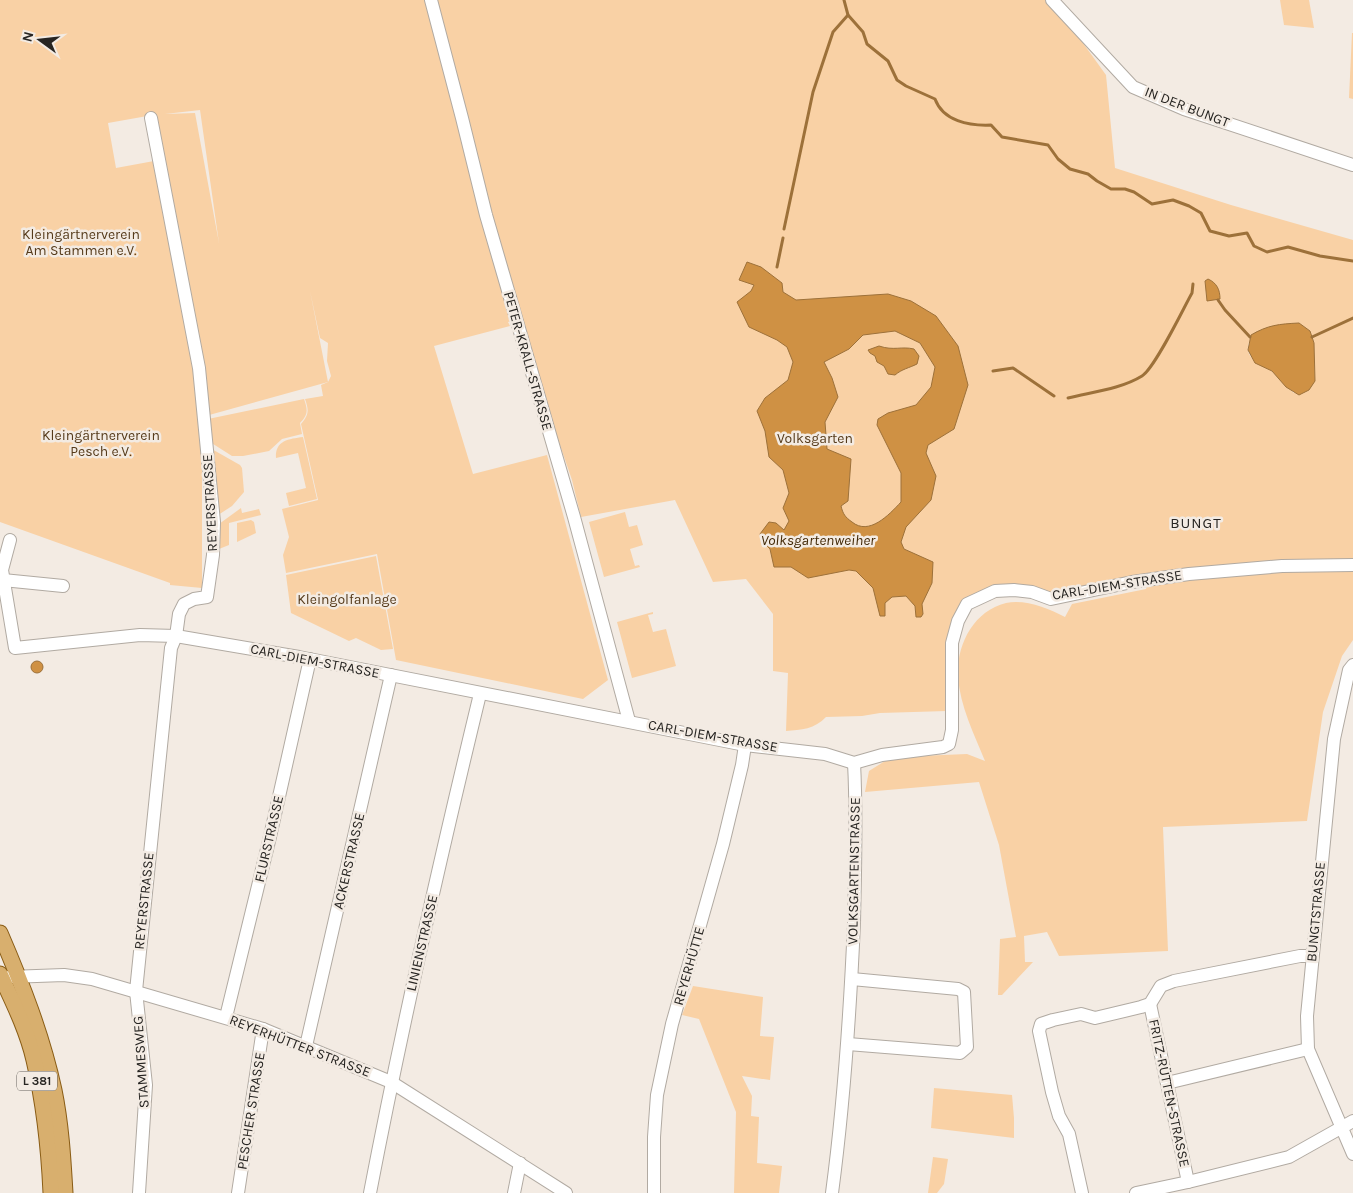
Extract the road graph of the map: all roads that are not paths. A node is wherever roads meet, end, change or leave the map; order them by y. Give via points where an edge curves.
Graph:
1 (431, 0) edge
2 (1052, 0) edge
3 (151, 118) dead end
4 (1353, 165) edge
5 (10, 540) dead end
6 (1353, 565) edge
7 (3, 580) junction
8 (63, 586) dead end
9 (176, 636) junction
10 (310, 659) junction
11 (1353, 664) edge
12 (390, 675) junction
13 (480, 694) junction
14 (629, 722) junction
15 (745, 745) junction
16 (854, 763) junction
17 (0, 933) edge
18 (1312, 956) junction
19 (0, 976) edge
20 (18, 977) junction
21 (852, 979) junction
22 (136, 991) junction
23 (1150, 1004) junction
24 (226, 1017) junction
25 (263, 1029) junction
26 (848, 1044) junction
27 (306, 1046) junction
28 (1308, 1049) junction
29 (391, 1082) junction
30 (1167, 1083) junction
31 (1347, 1124) edge
32 (1353, 1154) edge
33 (520, 1163) junction
34 (1186, 1186) edge
35 (654, 1192) edge
36 (51, 1193) edge
37 (65, 1193) edge
38 (138, 1193) edge
39 (238, 1193) edge
40 (370, 1193) edge
41 (514, 1193) edge
42 (566, 1193) edge
43 (832, 1193) edge
44 (1082, 1193) edge
45 (1136, 1193) edge

1 - 14 street, PETER-KRALL-STRASSE via 486,215
2 - 4 street, IN DER BUNGT via 1133,86 1184,110
3 - 9 street, REYERSTRASSE via 199,368 214,522 207,597 184,604 178,614
5 - 7 street, CARL-DIEM-STRASSE via 2,570
6 - 16 street, CARL-DIEM-STRASSE via 1282,566 1189,574 1051,599 1032,592 995,591 967,604 958,621 952,643 952,730 949,744
7 - 8 street
7 - 9 street, CARL-DIEM-STRASSE via 14,648 140,635
9 - 10 street, CARL-DIEM-STRASSE
9 - 22 street, REYERSTRASSE via 171,648
10 - 12 street, CARL-DIEM-STRASSE
10 - 24 street, FLURSTRASSE via 270,841
11 - 18 street, BUNGTSTRASSE via 1334,739
12 - 13 street, CARL-DIEM-STRASSE
12 - 27 street, ACKERSTRASSE
13 - 14 street, CARL-DIEM-STRASSE
13 - 29 street, LINIENSTRASSE
14 - 15 street, CARL-DIEM-STRASSE
15 - 16 street, CARL-DIEM-STRASSE via 825,754
15 - 35 street, REYERHÜTTE via 723,844 666,1049 656,1102
16 - 21 street, VOLKSGARTENSTRASSE
17 - 20 main road, L 381
18 - 23 street via 1174,981 1162,986
18 - 28 street, BUNGTSTRASSE
19 - 20 street, REYERHÜTTER STRASSE
19 - 36 main road, L 381 via 34,1059 47,1136
20 - 22 street, REYERHÜTTER STRASSE via 68,976
20 - 37 main road, L 381 via 37,1025 54,1090
21 - 26 street, VOLKSGARTENSTRASSE
21 - 26 street via 958,988 964,992 967,1046 960,1052
22 - 24 street, REYERHÜTTER STRASSE
22 - 38 street, STAMMESWEG via 146,1085
23 - 30 street, FRITZ-RÜTTEN-STRASSE
23 - 44 street via 1095,1018 1081,1014 1041,1024 1039,1031 1052,1092 1059,1116 1069,1134
24 - 25 street, REYERHÜTTER STRASSE
25 - 27 street, REYERHÜTTER STRASSE
25 - 39 street, PESCHER STRASSE
26 - 43 street, VOLKSGARTENSTRASSE
27 - 29 street, REYERHÜTTER STRASSE
28 - 30 street
28 - 31 street, BUNGTSTRASSE
29 - 33 street, REYERHÜTTER STRASSE
29 - 40 street, LINIENSTRASSE
30 - 34 street, FRITZ-RÜTTEN-STRASSE
31 - 32 street, BUNGTSTRASSE
31 - 34 street via 1289,1157
33 - 41 street
33 - 42 street, REYERHÜTTER STRASSE
34 - 45 street

